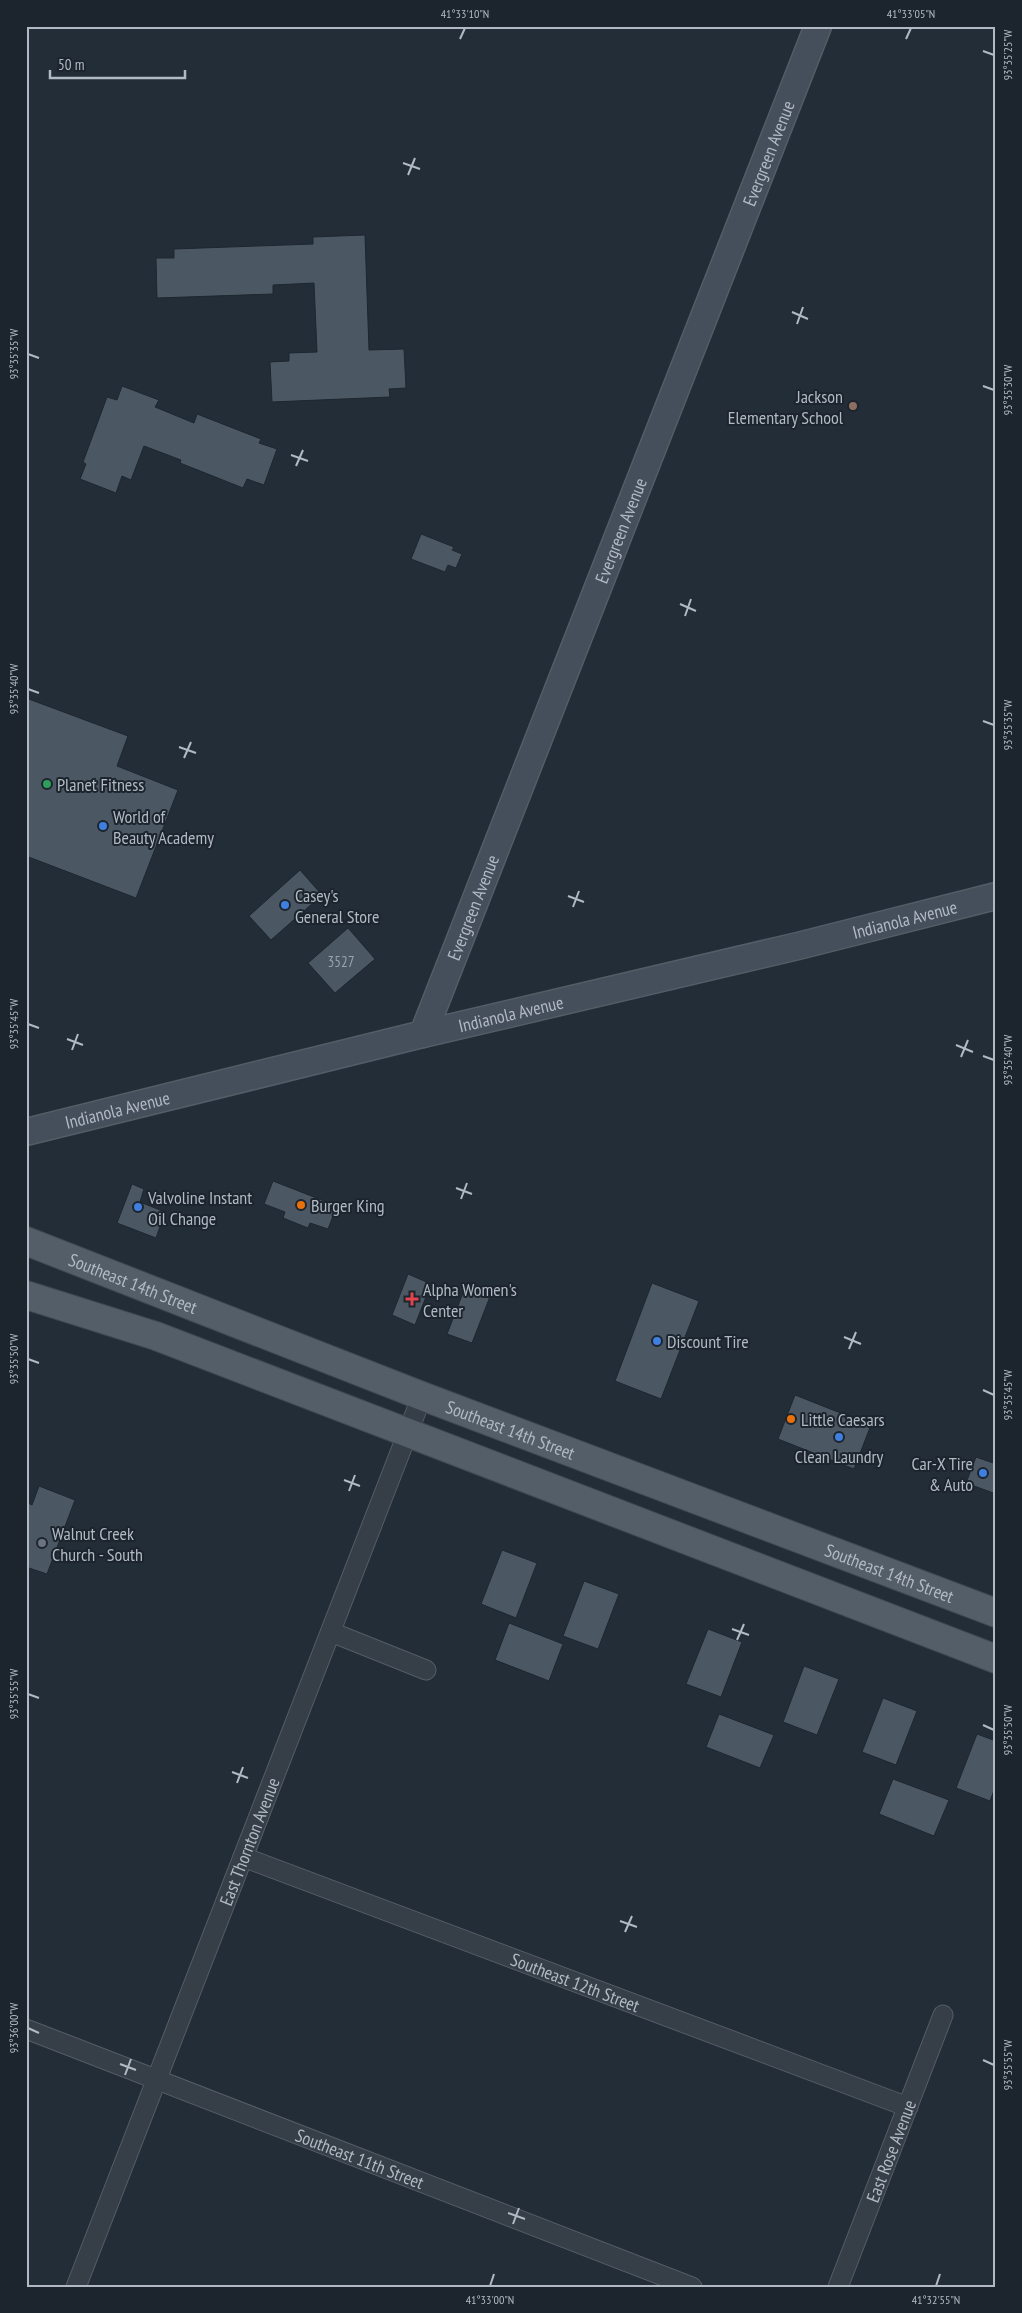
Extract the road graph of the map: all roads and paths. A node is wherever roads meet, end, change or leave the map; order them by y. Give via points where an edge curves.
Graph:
1 (818, 26) edge
2 (996, 896) edge
3 (423, 1034) junction
4 (26, 1132) edge
5 (26, 1241) edge
6 (26, 1295) edge
7 (422, 1396) junction
8 (408, 1433) junction
9 (728, 1556) junction
10 (893, 1574) junction
11 (996, 1612) edge
12 (331, 1632) junction
13 (996, 1659) edge
14 (426, 1670) dead end
15 (243, 1857) junction
16 (943, 2015) dead end
17 (26, 2029) edge
18 (157, 2081) junction
19 (908, 2107) junction
20 (76, 2287) edge
21 (692, 2287) edge
22 (838, 2287) edge

1 - 3 main road, Evergreen Avenue
2 - 3 main road, Indianola Avenue
3 - 4 main road, Indianola Avenue
5 - 7 main road, Southeast 14th Street
6 - 8 main road via 156,1336
7 - 8 street, East Thornton Avenue
7 - 10 main road, Southeast 14th Street
8 - 9 main road
8 - 12 street, East Thornton Avenue
9 - 10 main road via 755,1556 787,1564 868,1595 881,1594 887,1589
9 - 13 main road
10 - 11 main road, Southeast 14th Street
12 - 14 street
12 - 15 street, East Thornton Avenue
15 - 18 street, East Thornton Avenue
15 - 19 street, Southeast 12th Street
16 - 19 street, East Rose Avenue
17 - 18 street, Southeast 11th Street
18 - 20 street, East Thornton Avenue
18 - 21 street, Southeast 11th Street
19 - 22 street, East Rose Avenue

